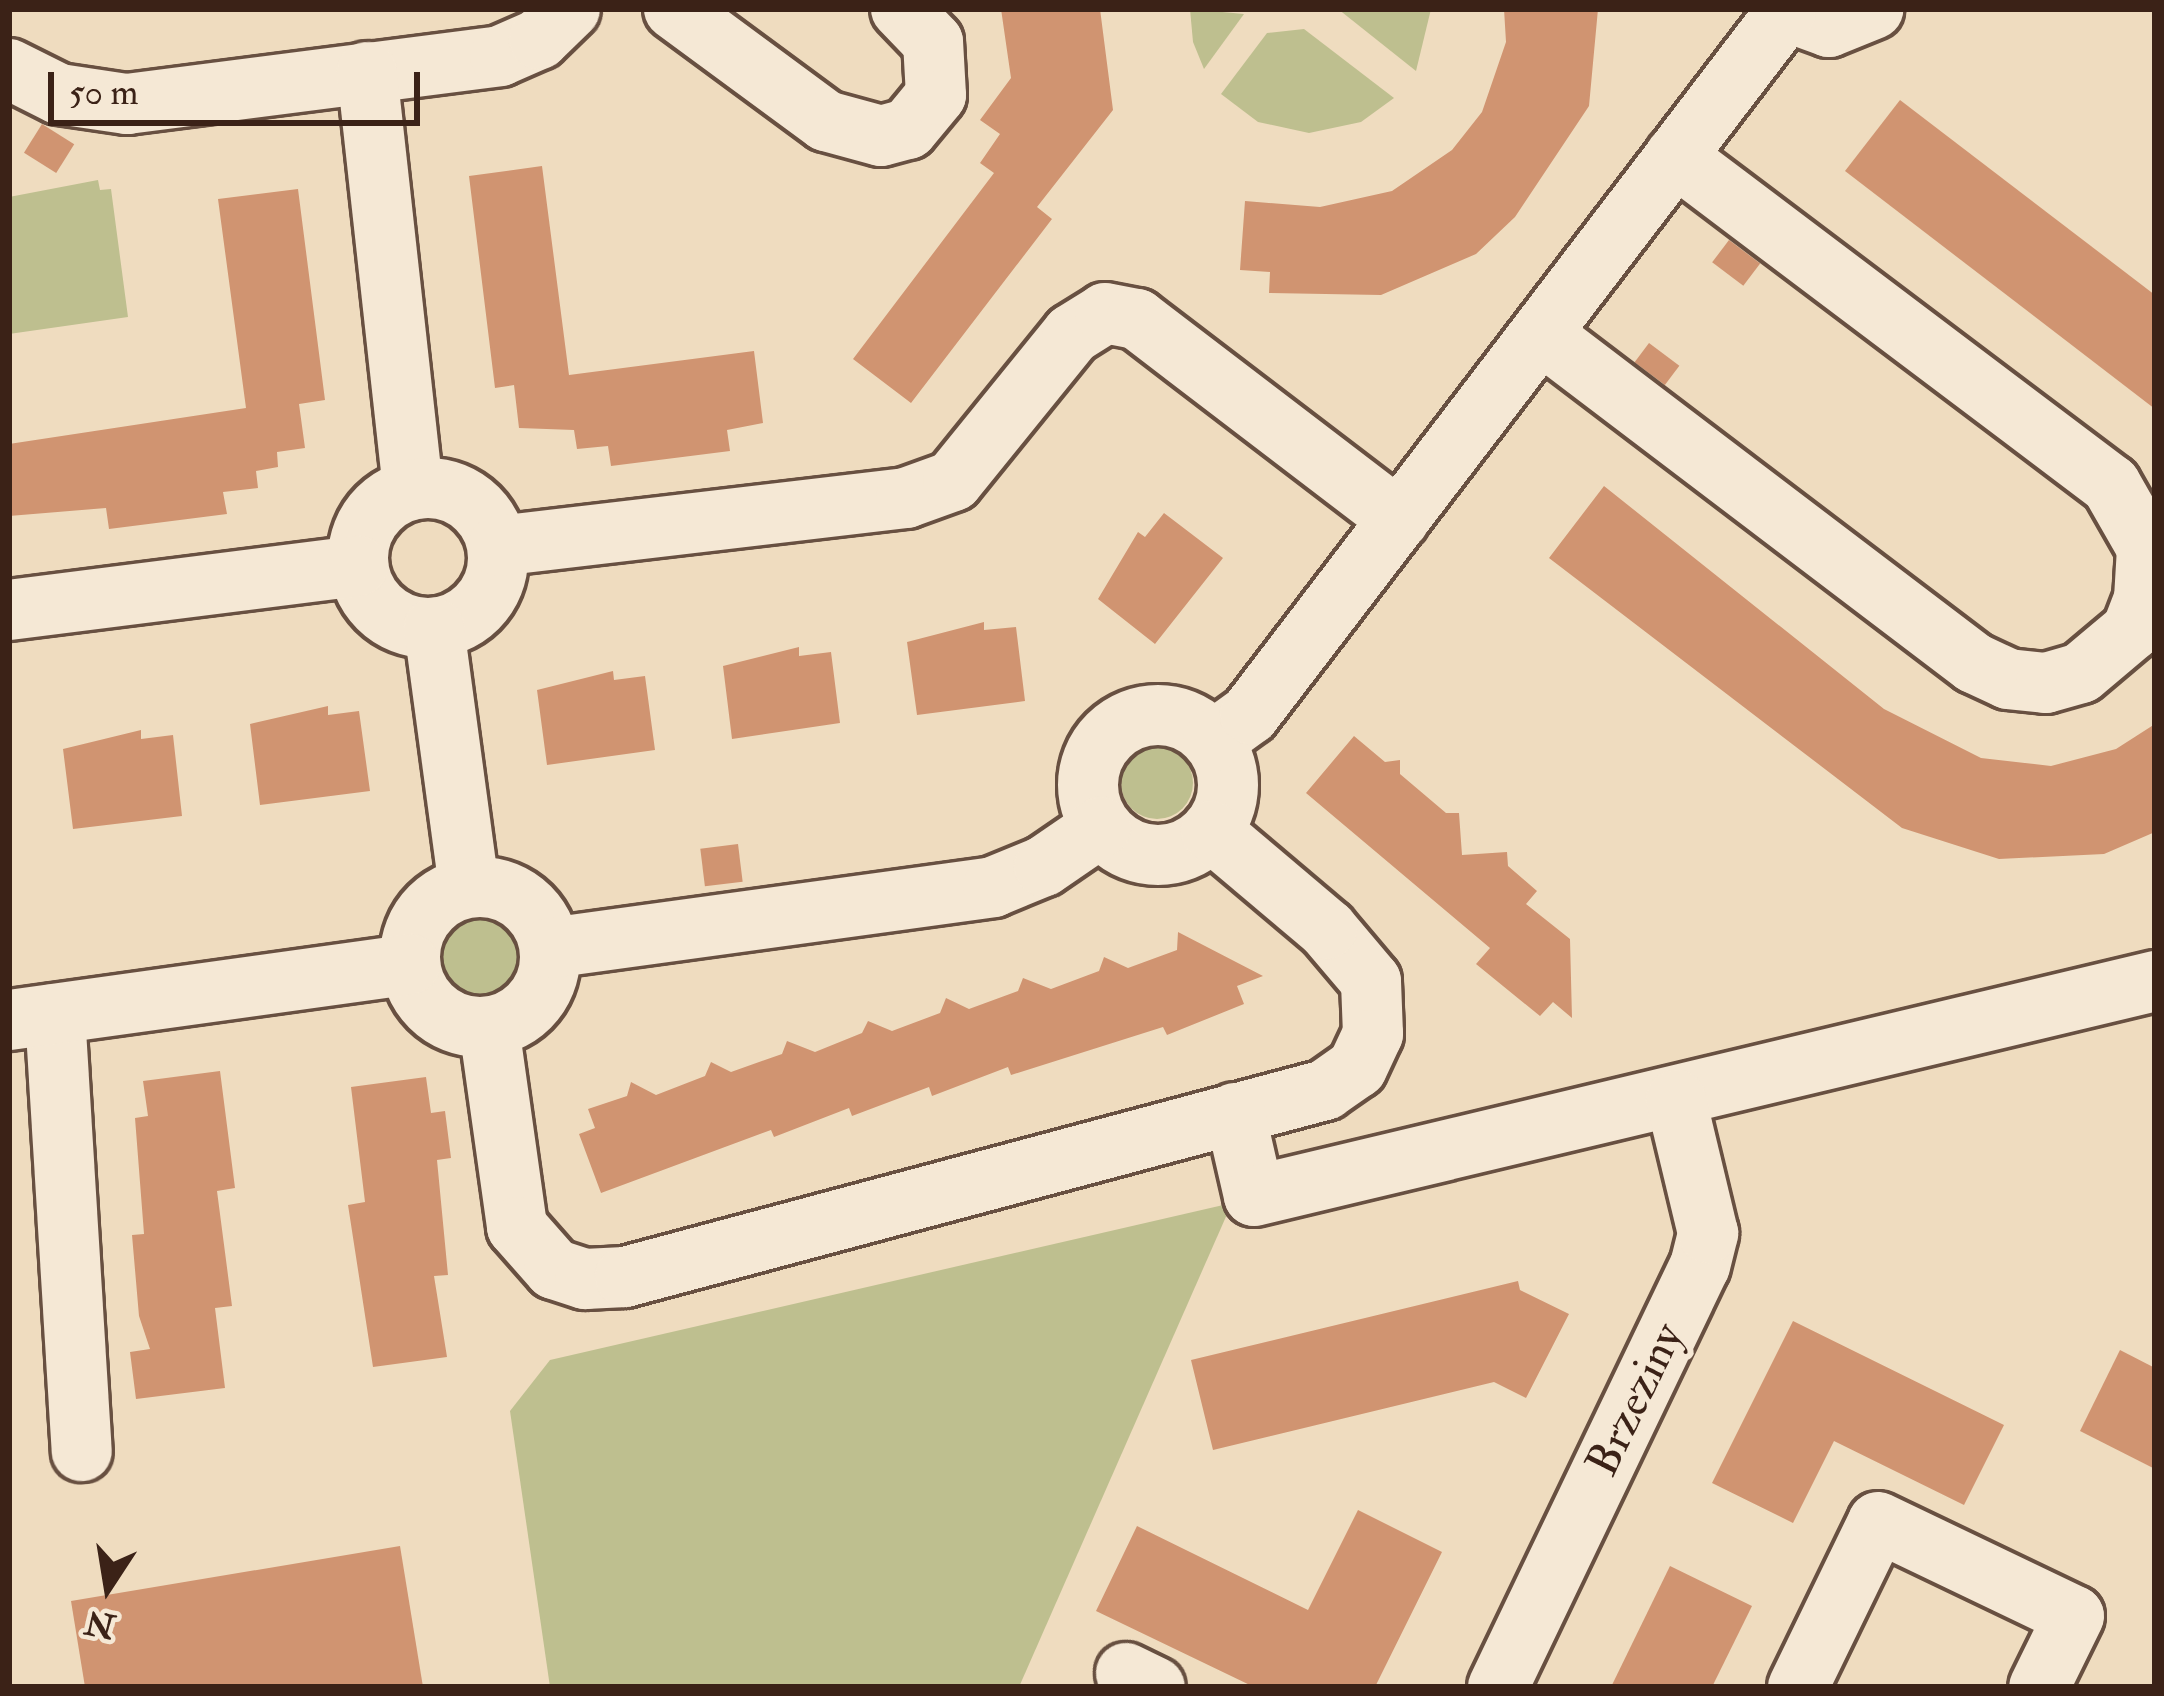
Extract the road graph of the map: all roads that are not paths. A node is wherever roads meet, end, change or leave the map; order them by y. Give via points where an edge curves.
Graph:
1 (570, 9) edge
2 (674, 9) edge
3 (902, 9) edge
4 (1874, 9) edge
5 (1782, 11) edge
6 (9, 69) edge
7 (367, 72) junction
8 (1675, 156) junction
9 (1541, 334) junction
10 (413, 489) junction
11 (1399, 519) junction
12 (498, 546) junction
13 (358, 566) junction
14 (9, 610) edge
15 (434, 628) junction
16 (1214, 741) junction
17 (1101, 827) junction
18 (1211, 831) junction
19 (470, 887) junction
20 (550, 948) junction
21 (410, 964) junction
22 (2155, 981) edge
23 (32, 1017) edge
24 (489, 1027) junction
25 (1676, 1100) junction
26 (1234, 1113) junction
27 (82, 1451) dead end
28 (1498, 1687) edge
29 (1798, 1687) edge
30 (2039, 1687) edge

1 - 7 street via 539,39 500,56
2 - 3 street via 826,121 881,136 908,129 936,94 933,42
4 - 5 street via 1829,27
5 - 8 street
6 - 7 street via 58,94 127,104
7 - 10 street
8 - 9 street
8 - 9 street via 2111,485 2147,548 2144,599 2132,630 2080,673 2046,683 2008,679 1974,663
9 - 11 street
10 - 12 street via 458,494 490,524
10 - 13 street via 394,496 366,526
11 - 12 street via 1137,319 1105,314 1072,334 953,481 906,498
11 - 16 street via 1250,714
12 - 15 street via 498,569 476,610
13 - 14 street
13 - 15 street via 376,605 393,619
15 - 19 street
16 - 17 street via 1156,715 1114,730 1090,765 1091,808
16 - 18 street via 1228,777
17 - 18 street via 1143,854 1192,847
17 - 20 street via 1044,866 993,886
18 - 26 street via 1327,929 1371,981 1373,1034 1357,1068 1325,1090
19 - 20 street via 492,887 531,908
19 - 21 street via 431,905
20 - 24 street via 550,970 529,1008
21 - 23 street
21 - 24 street via 428,1004 466,1026
22 - 25 street
23 - 27 street
24 - 26 street via 517,1226 554,1269 585,1279 625,1277
25 - 26 street via 1254,1196
25 - 28 street, Brzeziny via 1708,1233 1700,1265
29 - 30 street via 1878,1522 2074,1616

